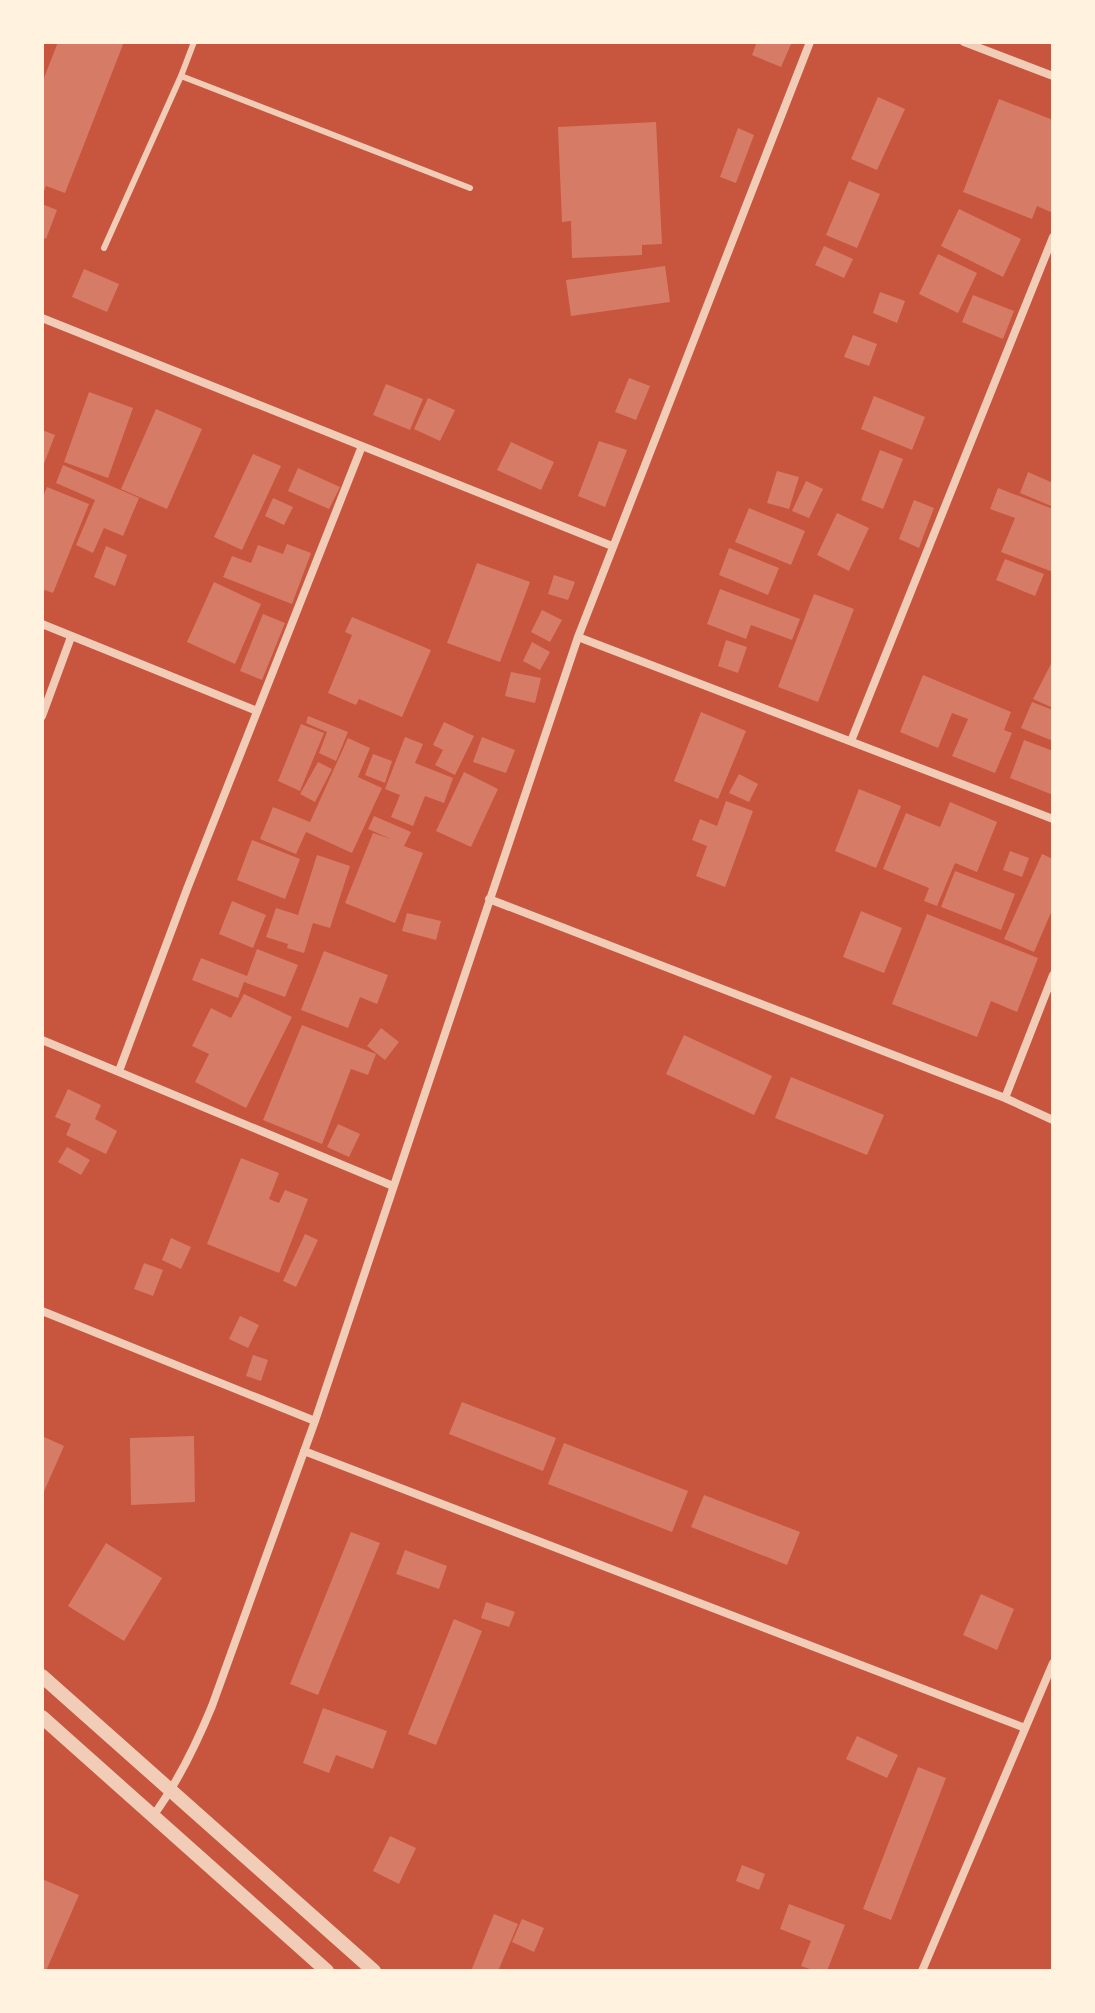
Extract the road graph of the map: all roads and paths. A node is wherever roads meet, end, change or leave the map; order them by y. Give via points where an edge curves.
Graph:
1 (194, 42) edge
2 (810, 42) edge
3 (964, 42) edge
4 (181, 76) junction
5 (1053, 76) edge
6 (470, 188) dead end
7 (1053, 237) edge
8 (104, 248) dead end
9 (42, 318) edge
10 (362, 446) junction
11 (612, 546) junction
12 (42, 624) edge
13 (71, 637) junction
14 (578, 637) junction
15 (257, 711) junction
16 (42, 716) edge
17 (851, 741) junction
18 (1053, 819) edge
19 (489, 899) junction
20 (1053, 975) edge
21 (42, 1040) edge
22 (119, 1071) junction
23 (1005, 1098) junction
24 (1053, 1120) edge
25 (393, 1186) junction
26 (42, 1311) edge
27 (315, 1421) junction
28 (304, 1451) junction
29 (1053, 1663) edge
30 (42, 1676) edge
31 (42, 1717) edge
32 (1025, 1728) junction
33 (171, 1791) junction
34 (152, 1817) junction
35 (327, 1971) edge
36 (374, 1971) edge
37 (922, 1971) edge

1 - 4 lane
2 - 11 street
3 - 5 street
4 - 6 lane
4 - 8 lane
7 - 17 street
9 - 10 street
10 - 11 street
10 - 15 street
11 - 14 street
12 - 13 street
13 - 15 street
13 - 16 street
14 - 17 street
14 - 19 street
15 - 22 street
17 - 18 street
19 - 23 street
19 - 25 street
20 - 23 street
21 - 22 street
22 - 25 street
23 - 24 street
25 - 27 street
26 - 27 street
27 - 28 street
28 - 32 street
28 - 33 street via 212,1706
29 - 32 street
30 - 33 street
31 - 34 street
32 - 37 street
33 - 34 street
33 - 36 street
34 - 35 street

